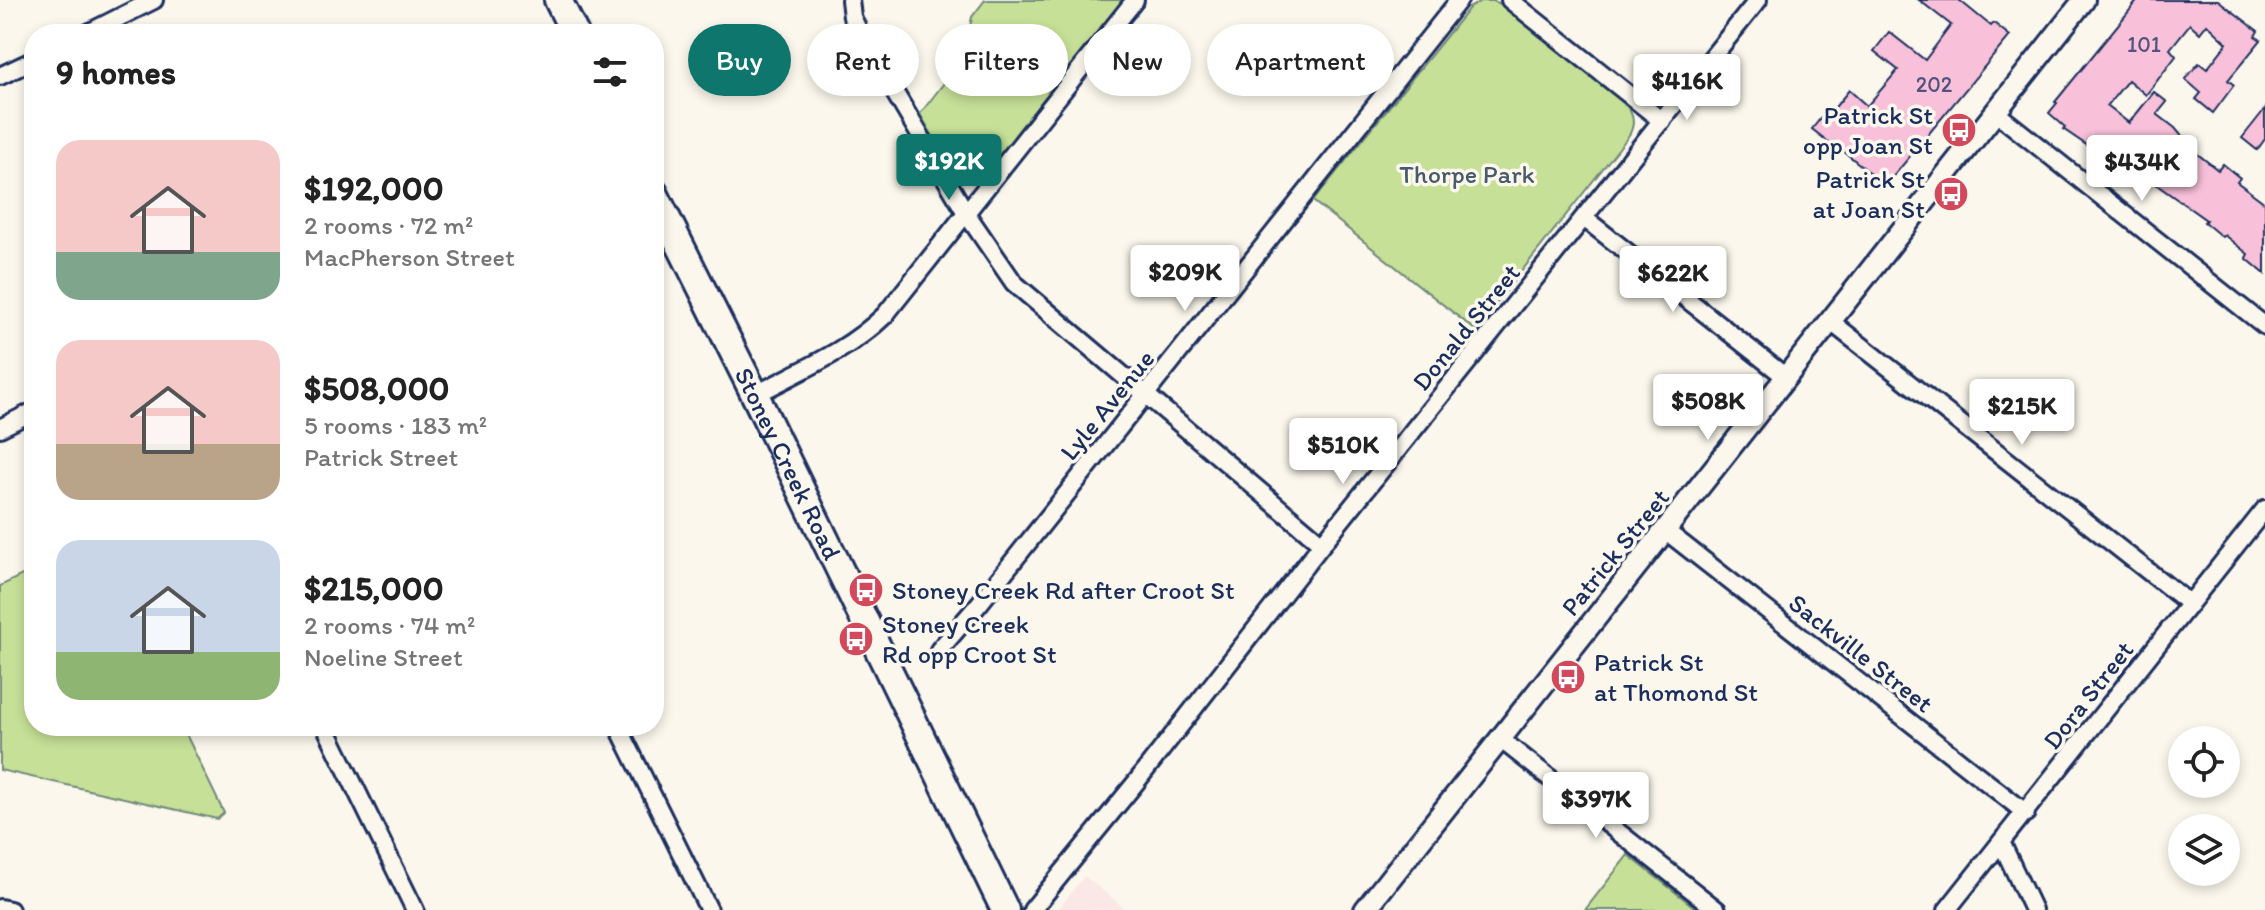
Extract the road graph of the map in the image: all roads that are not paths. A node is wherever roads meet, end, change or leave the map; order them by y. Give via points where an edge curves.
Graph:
1 (154, 0) edge
2 (558, 0) edge
3 (850, 0) edge
4 (1135, 0) edge
5 (1459, 0) edge
6 (1510, 0) edge
7 (1758, 0) edge
8 (2084, 0) edge
9 (106, 24) edge
10 (570, 24) edge
11 (24, 65) edge
12 (0, 76) edge
13 (1995, 112) junction
14 (1662, 121) junction
15 (664, 213) edge
16 (966, 213) junction
17 (1584, 218) junction
18 (1830, 321) junction
19 (2265, 326) edge
20 (1787, 378) junction
21 (1146, 394) junction
22 (755, 395) junction
23 (24, 416) edge
24 (0, 428) edge
25 (2265, 509) edge
26 (1666, 531) junction
27 (1322, 544) junction
28 (2190, 604) junction
29 (939, 650) dead end
30 (330, 736) edge
31 (623, 736) edge
32 (1499, 738) junction
33 (2026, 813) junction
34 (2001, 842) junction
35 (0, 908) edge
36 (10, 910) edge
37 (415, 910) edge
38 (709, 910) edge
39 (1005, 910) edge
40 (1032, 910) edge
41 (1365, 910) edge
42 (1717, 910) edge
43 (1947, 910) edge
44 (2033, 910) edge

1 - 9 street
2 - 10 main road
3 - 16 street via 860,34
4 - 16 street
5 - 21 street, Lyle Avenue
6 - 14 street
7 - 14 street, Donald Street
8 - 13 street, Patrick Street
11 - 12 street
13 - 18 street, Patrick Street
13 - 19 street
14 - 17 street, Donald Street
15 - 22 main road, Stoney Creek Road
16 - 21 street via 1014,283
16 - 22 street via 867,333
17 - 20 street
17 - 27 street, Donald Street
18 - 20 street, Patrick Street
18 - 28 street
20 - 26 street, Patrick Street
21 - 27 street
21 - 29 street, Lyle Avenue
22 - 39 main road, Stoney Creek Road
23 - 24 street
25 - 28 street, Dora Street
26 - 32 street, Patrick Street
26 - 33 street, Sackville Street
27 - 40 street, Donald Street
28 - 33 street, Dora Street
30 - 37 street
31 - 38 street
32 - 41 street, Patrick Street
32 - 42 street
33 - 34 street, Dora Street
34 - 43 street, Dora Street
34 - 44 street
35 - 36 street

